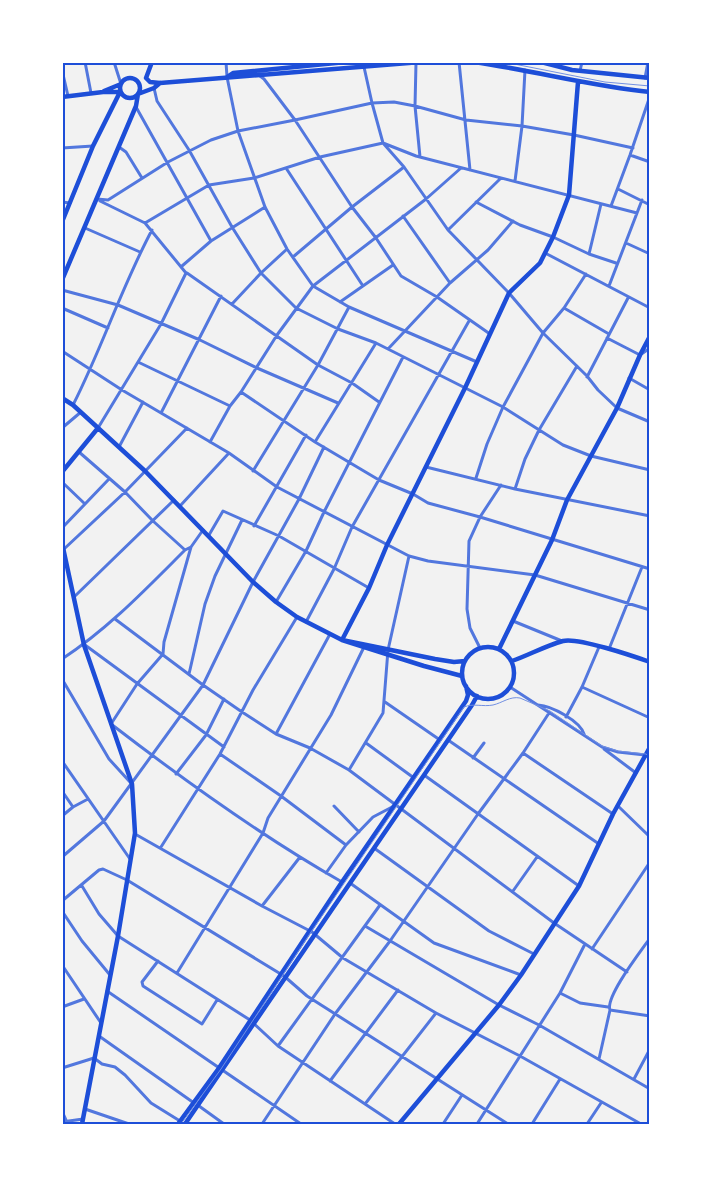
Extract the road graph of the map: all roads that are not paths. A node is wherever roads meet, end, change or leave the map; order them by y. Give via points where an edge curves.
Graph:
1 (85, 62) edge
2 (114, 62) edge
3 (152, 62) edge
4 (226, 62) edge
5 (346, 62) edge
6 (420, 62) edge
7 (459, 62) edge
8 (472, 62) edge
9 (540, 62) edge
10 (582, 62) edge
11 (648, 62) edge
12 (416, 63) edge
13 (479, 63) edge
14 (485, 63) edge
15 (364, 67) junction
16 (62, 70) edge
17 (525, 70) junction
18 (580, 71) junction
19 (260, 76) junction
20 (227, 77) junction
21 (647, 78) edge
22 (142, 81) junction
23 (578, 82) junction
24 (121, 84) junction
25 (160, 84) junction
26 (154, 88) junction
27 (103, 92) junction
28 (120, 92) junction
29 (139, 92) junction
30 (650, 92) edge
31 (91, 93) junction
32 (65, 96) edge
33 (650, 96) edge
34 (372, 103) junction
35 (136, 106) junction
36 (415, 106) junction
37 (648, 106) edge
38 (295, 120) junction
39 (466, 120) junction
40 (522, 126) junction
41 (238, 130) junction
42 (574, 135) junction
43 (383, 142) junction
44 (94, 146) junction
45 (62, 148) edge
46 (118, 148) junction
47 (633, 148) junction
48 (190, 150) junction
49 (630, 155) junction
50 (320, 157) junction
51 (420, 157) junction
52 (168, 162) junction
53 (650, 162) edge
54 (404, 167) junction
55 (286, 168) junction
56 (462, 168) junction
57 (470, 170) junction
58 (142, 178) junction
59 (254, 178) junction
60 (500, 178) junction
61 (514, 181) junction
62 (209, 185) junction
63 (618, 188) junction
64 (569, 195) junction
65 (187, 197) junction
66 (98, 199) junction
67 (426, 199) junction
68 (642, 200) junction
69 (62, 202) edge
70 (476, 202) junction
71 (71, 203) junction
72 (601, 204) junction
73 (650, 204) edge
74 (611, 206) junction
75 (265, 207) junction
76 (352, 207) junction
77 (637, 213) junction
78 (403, 216) junction
79 (513, 221) junction
80 (62, 222) edge
81 (145, 223) junction
82 (232, 227) junction
83 (85, 228) junction
84 (326, 229) junction
85 (152, 230) junction
86 (448, 230) junction
87 (553, 237) junction
88 (376, 238) junction
89 (211, 241) junction
90 (626, 243) junction
91 (287, 249) junction
92 (140, 252) junction
93 (546, 253) junction
94 (589, 254) junction
95 (650, 254) edge
96 (293, 257) junction
97 (477, 259) junction
98 (347, 260) junction
99 (616, 263) junction
100 (393, 265) junction
101 (182, 266) junction
102 (186, 273) junction
103 (261, 273) junction
104 (586, 274) junction
105 (62, 280) edge
106 (450, 283) junction
107 (313, 286) junction
108 (363, 286) junction
109 (609, 286) junction
110 (62, 290) edge
111 (509, 294) junction
112 (221, 296) junction
113 (437, 297) junction
114 (628, 298) junction
115 (340, 302) junction
116 (232, 304) junction
117 (118, 305) junction
118 (349, 307) junction
119 (62, 308) edge
120 (296, 308) junction
121 (564, 308) junction
122 (650, 308) edge
123 (469, 320) junction
124 (161, 324) junction
125 (108, 328) junction
126 (338, 329) junction
127 (405, 331) junction
128 (543, 333) junction
129 (490, 334) junction
130 (609, 334) junction
131 (277, 335) junction
132 (650, 336) edge
133 (607, 338) junction
134 (200, 340) junction
135 (376, 343) junction
136 (650, 348) edge
137 (388, 349) junction
138 (450, 351) junction
139 (62, 352) edge
140 (640, 355) junction
141 (403, 357) junction
142 (138, 362) junction
143 (477, 362) junction
144 (318, 365) junction
145 (577, 366) junction
146 (257, 368) junction
147 (92, 369) junction
148 (438, 374) junction
149 (586, 377) junction
150 (629, 378) junction
151 (178, 381) junction
152 (352, 383) junction
153 (304, 387) junction
154 (465, 388) junction
155 (122, 390) junction
156 (650, 390) edge
157 (241, 392) junction
158 (62, 398) edge
159 (143, 402) junction
160 (379, 402) junction
161 (338, 403) junction
162 (73, 405) junction
163 (230, 406) junction
164 (503, 407) junction
165 (617, 408) junction
166 (80, 412) junction
167 (161, 413) junction
168 (283, 421) junction
169 (650, 422) edge
170 (62, 428) edge
171 (98, 428) junction
172 (187, 428) junction
173 (538, 430) junction
174 (306, 435) junction
175 (210, 442) junction
176 (315, 442) junction
177 (119, 447) junction
178 (324, 447) junction
179 (79, 452) junction
180 (229, 453) junction
181 (591, 456) junction
182 (350, 462) junction
183 (425, 467) junction
184 (650, 470) edge
185 (145, 471) junction
186 (253, 471) junction
187 (62, 472) edge
188 (476, 478) junction
189 (109, 479) junction
190 (379, 480) junction
191 (62, 482) edge
192 (501, 485) junction
193 (277, 487) junction
194 (516, 489) junction
195 (125, 492) junction
196 (413, 494) junction
197 (299, 498) junction
198 (174, 500) junction
199 (568, 500) junction
200 (86, 504) junction
201 (180, 506) junction
202 (324, 512) junction
203 (650, 516) edge
204 (480, 517) junction
205 (242, 520) junction
206 (153, 522) junction
207 (254, 526) junction
208 (352, 527) junction
209 (62, 528) edge
210 (203, 529) junction
211 (209, 535) junction
212 (279, 536) junction
213 (552, 540) junction
214 (62, 543) edge
215 (387, 545) junction
216 (191, 547) junction
217 (64, 550) junction
218 (185, 550) junction
219 (306, 551) junction
220 (226, 554) junction
221 (409, 556) junction
222 (467, 566) junction
223 (642, 567) junction
224 (334, 569) junction
225 (650, 569) edge
226 (535, 575) junction
227 (253, 582) junction
228 (369, 588) junction
229 (74, 597) junction
230 (276, 602) junction
231 (627, 604) junction
232 (650, 610) edge
233 (297, 617) junction
234 (115, 618) junction
235 (513, 621) junction
236 (306, 622) junction
237 (330, 634) junction
238 (342, 640) junction
239 (562, 641) junction
240 (84, 645) junction
241 (364, 647) junction
242 (599, 647) junction
243 (480, 648) junction
244 (499, 648) junction
245 (609, 649) junction
246 (388, 652) junction
247 (163, 654) junction
248 (62, 659) edge
249 (465, 661) junction
250 (512, 661) junction
251 (650, 662) edge
252 (189, 674) junction
253 (462, 676) junction
254 (62, 679) edge
255 (137, 684) junction
256 (204, 685) junction
257 (466, 686) junction
258 (510, 687) junction
259 (582, 687) junction
260 (477, 696) junction
261 (224, 699) junction
262 (384, 701) junction
263 (538, 705) junction
264 (242, 712) junction
265 (549, 712) junction
266 (182, 716) junction
267 (566, 717) junction
268 (650, 718) edge
269 (111, 724) junction
270 (276, 734) junction
271 (206, 735) junction
272 (584, 735) junction
273 (440, 740) junction
274 (448, 740) junction
275 (366, 743) junction
276 (484, 743) dead end
277 (224, 747) junction
278 (602, 747) junction
279 (650, 747) edge
280 (310, 748) junction
281 (523, 753) junction
282 (220, 754) junction
283 (152, 755) junction
284 (647, 757) edge
285 (473, 758) junction
286 (62, 761) edge
287 (349, 770) junction
288 (636, 773) junction
289 (176, 774) junction
290 (424, 775) junction
291 (414, 778) junction
292 (504, 779) junction
293 (132, 784) junction
294 (198, 789) junction
295 (62, 791) edge
296 (281, 796) junction
297 (88, 799) junction
298 (396, 805) junction
299 (334, 806) dead end
300 (618, 806) junction
301 (73, 807) junction
302 (401, 808) junction
303 (478, 814) junction
304 (613, 814) junction
305 (62, 816) edge
306 (104, 821) junction
307 (359, 832) junction
308 (134, 833) junction
309 (263, 833) junction
310 (650, 837) edge
311 (599, 844) junction
312 (346, 845) junction
313 (374, 847) junction
314 (160, 848) junction
315 (454, 848) junction
316 (62, 857) edge
317 (300, 857) junction
318 (537, 857) junction
319 (131, 860) junction
320 (650, 862) edge
321 (326, 873) junction
322 (128, 880) junction
323 (342, 882) junction
324 (350, 883) junction
325 (82, 886) junction
326 (427, 886) junction
327 (579, 886) junction
328 (229, 887) junction
329 (513, 891) junction
330 (62, 901) edge
331 (380, 905) junction
332 (262, 906) junction
333 (62, 911) edge
334 (402, 921) junction
335 (554, 923) junction
336 (365, 926) junction
337 (206, 927) junction
338 (309, 931) junction
339 (315, 934) junction
340 (118, 936) junction
341 (650, 938) edge
342 (390, 940) junction
343 (585, 944) junction
344 (592, 950) junction
345 (534, 954) junction
346 (343, 958) junction
347 (158, 961) junction
348 (62, 965) edge
349 (367, 972) junction
350 (627, 972) junction
351 (177, 973) junction
352 (110, 974) junction
353 (520, 975) junction
354 (283, 976) junction
355 (398, 990) junction
356 (107, 991) junction
357 (560, 993) junction
358 (312, 999) junction
359 (84, 1000) junction
360 (217, 1000) junction
361 (499, 1005) junction
362 (62, 1007) edge
363 (609, 1009) junction
364 (436, 1012) junction
365 (335, 1014) junction
366 (650, 1016) edge
367 (252, 1022) junction
368 (101, 1023) junction
369 (539, 1025) junction
370 (476, 1032) junction
371 (366, 1033) junction
372 (98, 1036) junction
373 (278, 1046) junction
374 (650, 1049) edge
375 (402, 1056) junction
376 (520, 1056) junction
377 (94, 1058) junction
378 (599, 1059) junction
379 (303, 1064) junction
380 (62, 1068) edge
381 (221, 1069) junction
382 (436, 1079) junction
383 (560, 1079) junction
384 (634, 1079) junction
385 (330, 1081) junction
386 (650, 1089) edge
387 (462, 1095) junction
388 (194, 1103) junction
389 (601, 1103) junction
390 (365, 1104) junction
391 (198, 1106) junction
392 (274, 1107) junction
393 (85, 1109) junction
394 (486, 1110) junction
395 (62, 1111) edge
396 (64, 1121) edge
397 (82, 1122) edge
398 (181, 1123) edge
399 (128, 1124) edge
400 (224, 1124) edge
401 (262, 1124) edge
402 (301, 1124) edge
403 (395, 1124) edge
404 (399, 1124) edge
405 (443, 1124) edge
406 (476, 1124) edge
407 (508, 1124) edge
408 (532, 1124) edge
409 (587, 1124) edge
410 (641, 1124) edge

1 - 31 street
2 - 24 street
3 - 22 main road
4 - 20 street
5 - 20 main road via 233,73
6 - 12 main road
7 - 39 street
8 - 13 main road
9 - 18 main road
10 - 18 street
11 - 21 street
12 - 15 main road
12 - 36 street
13 - 14 main road
14 - 17 main road
15 - 19 main road
15 - 34 street
16 - 32 street
17 - 23 main road
17 - 40 street
18 - 21 main road
19 - 20 main road
19 - 38 street
20 - 25 main road
20 - 41 street
22 - 24 main road via 129,79
22 - 25 main road
22 - 29 main road
23 - 30 main road
23 - 42 main road
24 - 27 main road
24 - 28 main road
25 - 26 main road
26 - 29 main road
26 - 48 street via 157,101
27 - 28 main road
27 - 31 main road
28 - 29 main road via 128,98
28 - 44 main road
29 - 35 main road
31 - 32 main road
33 - 37 street
34 - 36 street via 394,102
34 - 38 street
34 - 43 street
35 - 46 main road
35 - 52 street
36 - 39 street
36 - 51 street
37 - 47 street
38 - 41 street
38 - 50 street
39 - 40 street
39 - 57 street
40 - 42 street
40 - 61 street
41 - 48 street
41 - 59 street
42 - 47 street
42 - 64 main road
43 - 50 street
43 - 51 street
43 - 54 street
44 - 45 street
44 - 71 main road
46 - 58 street via 126,152
46 - 66 main road
47 - 49 street
48 - 52 street
48 - 62 street
49 - 53 street
49 - 63 street
50 - 55 street
50 - 76 street
51 - 56 street
52 - 58 street
52 - 65 street
54 - 67 street
54 - 76 street
55 - 59 street
55 - 84 street
56 - 57 street
56 - 67 street
57 - 60 street
58 - 66 street via 108,200
59 - 62 street
59 - 75 street
60 - 61 street
60 - 70 street
61 - 64 street
62 - 65 street
62 - 82 street
63 - 68 street
63 - 74 street
64 - 72 street
64 - 87 main road
65 - 81 street
65 - 89 street
66 - 81 street
66 - 83 main road
67 - 78 street
67 - 86 street
68 - 73 street
68 - 77 street
69 - 71 street
70 - 79 street
70 - 86 street
71 - 80 main road
72 - 74 street
72 - 94 street
74 - 77 street
75 - 82 street
75 - 91 street
76 - 84 street
76 - 88 street
77 - 90 street
78 - 88 street
78 - 106 street
79 - 87 street
79 - 97 street
81 - 85 street
82 - 89 street
82 - 103 street
83 - 92 street
83 - 105 main road
84 - 96 street
84 - 98 street
85 - 92 street
85 - 101 street
86 - 97 street
87 - 93 main road
87 - 94 street
88 - 98 street
88 - 100 street
89 - 101 street
90 - 95 street
90 - 99 street
91 - 96 street
91 - 103 street
92 - 117 street
93 - 104 street
93 - 111 main road
94 - 99 street
96 - 107 street
97 - 106 street
97 - 111 street
98 - 107 street
98 - 108 street
99 - 109 street
100 - 108 street
100 - 113 street via 401,276
101 - 102 street
102 - 112 street
102 - 124 street
103 - 116 street
103 - 120 street
104 - 109 street
104 - 121 street
106 - 113 street
107 - 115 street
107 - 120 street
108 - 115 street
109 - 114 street
110 - 117 street
111 - 128 street
111 - 129 main road
112 - 116 street
112 - 134 street
113 - 123 street
113 - 127 street
114 - 122 street
114 - 130 street
115 - 118 street
116 - 131 street
117 - 124 street
117 - 125 street
118 - 126 street
118 - 127 street
119 - 125 street
120 - 126 street
120 - 131 street
121 - 128 street
121 - 130 street
123 - 129 street
123 - 138 street
124 - 134 street
124 - 142 street
125 - 147 street
126 - 135 street
126 - 144 street
127 - 137 street
127 - 138 street
128 - 145 street
128 - 164 street
129 - 143 main road
130 - 133 street
131 - 144 street
131 - 146 street
132 - 140 main road
133 - 140 street
133 - 149 street
134 - 146 street
134 - 151 street
135 - 137 street
135 - 152 street
136 - 140 street
137 - 141 street
138 - 143 street
138 - 148 street
139 - 147 street
140 - 150 main road
141 - 148 street
141 - 160 street
142 - 151 street
142 - 155 street
143 - 154 main road
144 - 152 street
144 - 153 street
145 - 149 street
145 - 173 street
146 - 153 street
146 - 157 street
147 - 155 street
147 - 162 street
148 - 154 street
148 - 190 street
149 - 165 street
150 - 156 street
150 - 165 main road
151 - 163 street
151 - 167 street
152 - 160 street
152 - 161 street
153 - 161 street
153 - 168 street
154 - 164 street
154 - 183 main road
155 - 159 street
155 - 171 street
157 - 163 street
157 - 168 street
158 - 162 main road
159 - 167 street
159 - 177 street
160 - 182 street
161 - 176 street
162 - 166 main road
163 - 175 street
164 - 173 street
164 - 188 street via 486,444
165 - 169 street
165 - 181 main road
166 - 170 street
166 - 171 main road
167 - 172 street
168 - 174 street
168 - 186 street
171 - 177 main road
171 - 179 main road
172 - 175 street
172 - 185 street
173 - 181 street
173 - 194 street
174 - 176 street
174 - 193 street
175 - 180 street
176 - 178 street
177 - 185 main road
178 - 182 street
178 - 197 street
179 - 187 main road
179 - 189 street
180 - 186 street
180 - 201 street
181 - 184 street
181 - 199 main road
182 - 190 street
182 - 202 street
183 - 188 street
183 - 196 main road
185 - 195 street
185 - 198 main road
186 - 193 street
188 - 192 street
189 - 195 street
189 - 200 street
190 - 196 street
190 - 208 street
191 - 200 street
192 - 194 street
192 - 204 street
193 - 197 street
193 - 207 street
194 - 199 street
195 - 206 street
195 - 217 street
196 - 204 street via 428,503
196 - 215 main road
197 - 202 street
197 - 212 street
198 - 201 main road
198 - 206 street
199 - 203 street
199 - 213 main road
200 - 209 street
201 - 210 main road
202 - 208 street
202 - 219 street
204 - 213 street
204 - 222 street via 469,541
205 - 207 street
205 - 211 street via 224,511
205 - 220 street
206 - 218 street
206 - 229 street
207 - 212 street
208 - 215 street
208 - 224 street
210 - 211 main road
210 - 216 street
211 - 220 main road
212 - 219 street
212 - 227 street
213 - 223 street
213 - 226 main road
214 - 217 main road
215 - 221 street
215 - 228 main road
216 - 218 street
216 - 247 street
217 - 229 main road
218 - 234 street
219 - 224 street
219 - 230 street
220 - 227 main road
220 - 252 street via 205,604
221 - 222 street
221 - 246 street
222 - 226 street
222 - 243 street via 470,628
223 - 225 street
223 - 231 street
224 - 228 street
224 - 236 street
226 - 231 street
226 - 235 main road
227 - 230 main road
227 - 256 street
228 - 238 main road
229 - 240 main road
230 - 233 main road
231 - 232 street
231 - 245 street
233 - 236 main road
233 - 264 street
234 - 240 street
234 - 247 street
235 - 239 street
235 - 244 main road
236 - 237 main road
237 - 238 main road
237 - 270 street
238 - 241 main road
238 - 246 main road
239 - 242 main road via 570,639
239 - 250 main road
240 - 248 street
240 - 255 street
240 - 269 main road
241 - 246 main road
241 - 280 street via 331,715
242 - 245 main road
242 - 259 street
243 - 244 main road
243 - 249 main road
244 - 250 main road
245 - 251 main road
246 - 249 main road
246 - 253 main road
246 - 262 street
247 - 252 street
247 - 255 street
249 - 253 main road
250 - 258 main road via 514,674
252 - 256 street
253 - 257 main road
254 - 293 street via 109,759
255 - 266 street
255 - 269 street
256 - 261 street
256 - 266 street
257 - 260 main road
257 - 273 main road via 466,702
258 - 260 main road via 497,697
258 - 263 street
259 - 267 street
259 - 268 street
260 - 274 main road
261 - 264 street
261 - 271 street
262 - 273 street
262 - 275 street via 383,713
263 - 265 street
263 - 267 street via 552,707
264 - 270 street
264 - 277 street
265 - 272 street
265 - 281 street
266 - 271 street
266 - 283 street
267 - 272 street via 580,726
269 - 283 street
269 - 293 main road
270 - 280 street
271 - 277 street
271 - 289 street
272 - 278 street
273 - 291 main road
274 - 285 street
274 - 290 main road
275 - 287 street
275 - 291 street
276 - 285 street
277 - 282 street
278 - 284 street
278 - 288 street
279 - 284 main road
280 - 287 street
280 - 296 street
281 - 292 street
281 - 304 street
282 - 294 street
282 - 296 street
283 - 289 street
283 - 293 street
284 - 288 main road
285 - 292 street
286 - 297 street
287 - 298 street
288 - 300 main road
289 - 294 street
290 - 302 main road
290 - 303 street
291 - 298 main road
292 - 303 street
292 - 311 street
293 - 306 street
293 - 308 main road
294 - 309 street
294 - 314 street
295 - 301 street
296 - 309 street
296 - 312 street
297 - 301 street
297 - 306 street
298 - 302 street
298 - 307 street via 373,817
298 - 323 main road
299 - 307 street
300 - 304 main road
300 - 310 street
301 - 305 street
302 - 313 main road
302 - 315 street
303 - 315 street
303 - 318 street
304 - 311 main road
306 - 316 street
306 - 319 street
307 - 312 street
308 - 314 street
308 - 319 main road
309 - 317 street
309 - 328 street
311 - 327 main road
312 - 321 street
313 - 324 main road
313 - 326 street
314 - 328 street
315 - 326 street
315 - 329 street
317 - 321 street
317 - 332 street
318 - 327 street
318 - 329 street
319 - 322 main road
320 - 344 street
321 - 323 street
322 - 325 street via 103,869
322 - 337 street
322 - 340 main road
323 - 338 main road
324 - 331 street
324 - 339 main road
325 - 330 street
325 - 340 street via 99,914
326 - 334 street
326 - 345 street via 489,931
327 - 335 main road
328 - 332 street
328 - 337 street
329 - 335 street
331 - 334 street
331 - 336 street
332 - 338 street
333 - 352 street
334 - 342 street
334 - 353 street via 434,943
335 - 343 street
335 - 345 main road
336 - 342 street
336 - 346 street
337 - 351 street
337 - 354 street
338 - 339 street
338 - 354 main road
339 - 346 street
339 - 354 main road
340 - 347 street
340 - 352 main road
341 - 350 street
342 - 349 street
342 - 361 street
343 - 344 street
343 - 357 street
344 - 350 street
345 - 353 main road
346 - 349 street
346 - 358 street
347 - 351 street
347 - 360 street via 142,982 143,986 202,1024
348 - 359 street
349 - 355 street
349 - 365 street
350 - 363 street via 612,994
351 - 360 street
352 - 356 main road
353 - 361 main road
354 - 358 street
354 - 367 main road
355 - 364 street
355 - 371 street
356 - 368 main road
356 - 381 street
357 - 363 street via 580,1003
357 - 369 street
358 - 365 street
358 - 373 street
359 - 362 street
359 - 368 street
360 - 367 street
361 - 369 street
361 - 370 main road
363 - 366 street
363 - 378 street
364 - 370 street
364 - 375 street
365 - 371 street
365 - 379 street
367 - 373 street
367 - 381 main road
368 - 372 main road
369 - 376 street
369 - 378 street
370 - 376 street
370 - 382 main road
371 - 375 street
371 - 385 street
372 - 377 main road
372 - 388 street
373 - 379 street
374 - 384 street
375 - 382 street
375 - 390 street
376 - 383 street
376 - 394 street
377 - 380 street
377 - 393 main road
377 - 398 street via 115,1067 151,1103
378 - 384 street
379 - 385 street
379 - 392 street
381 - 388 main road
381 - 391 main road
381 - 392 street
382 - 387 street
382 - 404 main road
383 - 389 street
383 - 408 street
384 - 386 street
385 - 390 street
387 - 394 street
387 - 405 street
388 - 398 main road
389 - 409 street
389 - 410 street
390 - 403 street
391 - 398 main road
391 - 400 street
392 - 401 street
392 - 402 street
393 - 397 main road
393 - 399 street
394 - 406 street
394 - 407 street
395 - 396 street
396 - 397 street

